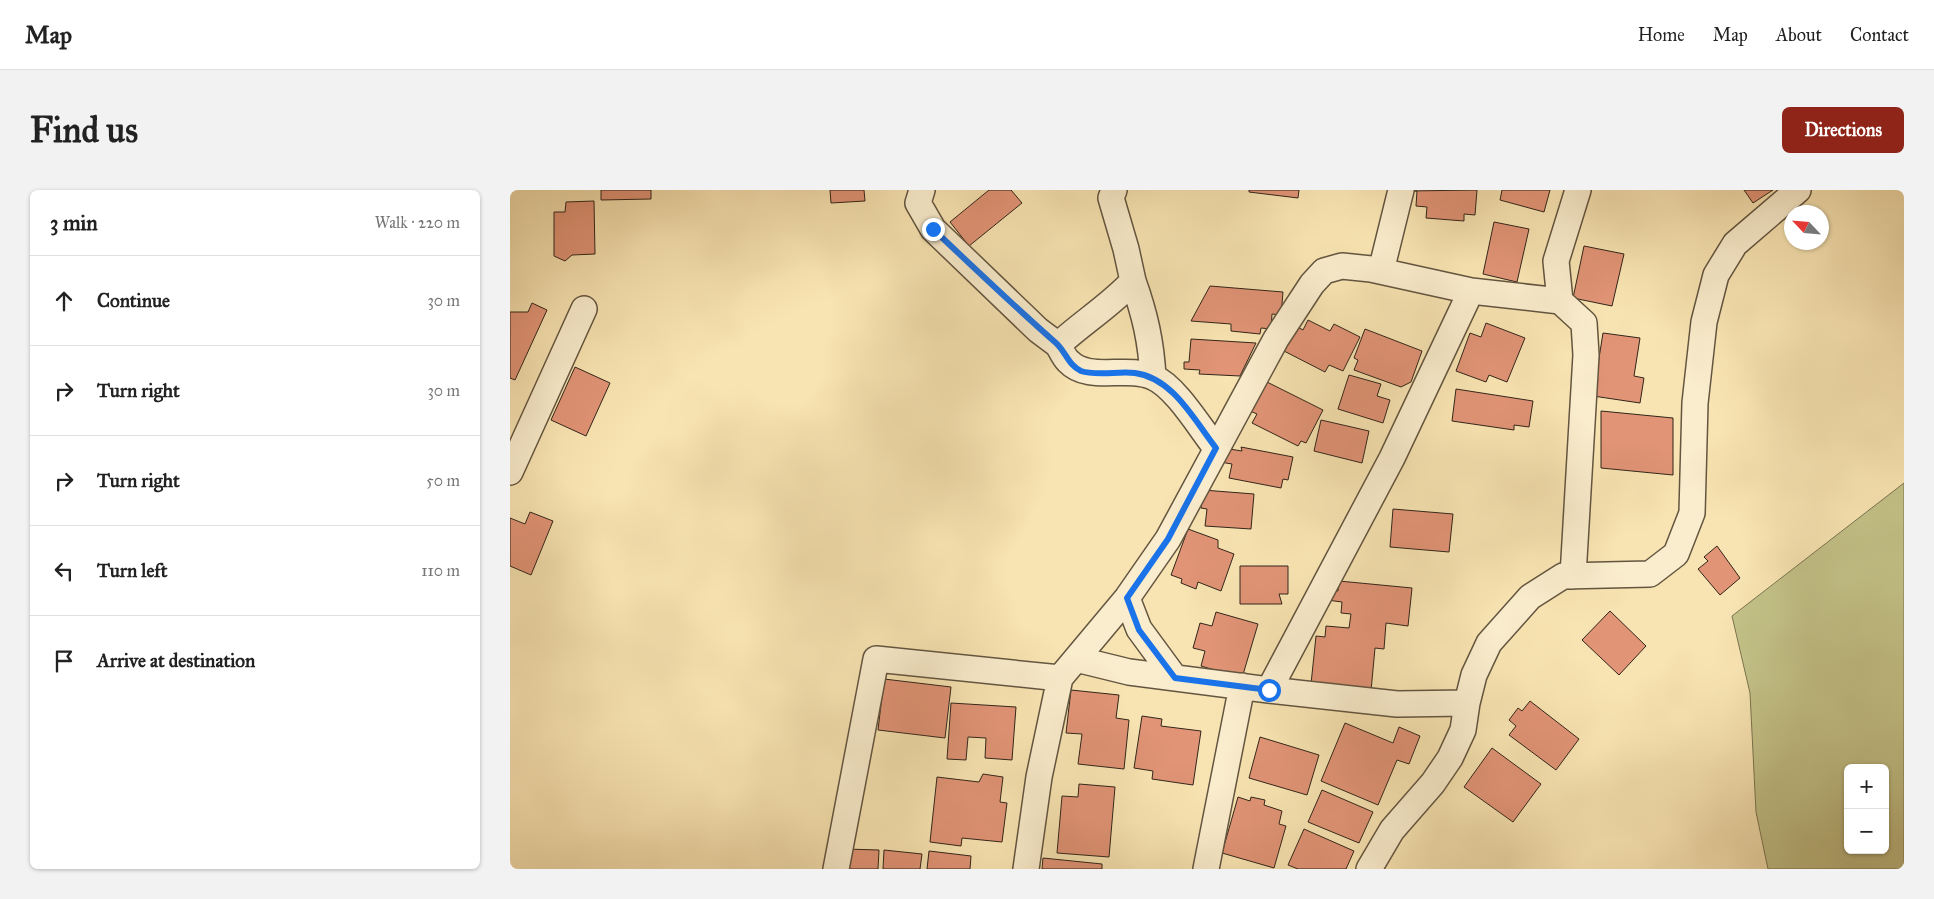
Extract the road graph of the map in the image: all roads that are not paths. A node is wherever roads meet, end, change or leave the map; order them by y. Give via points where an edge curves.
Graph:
1 (922, 190) edge
2 (1114, 190) edge
3 (1401, 190) edge
4 (1578, 190) edge
5 (1798, 190) edge
6 (1381, 271) junction
7 (1133, 281) junction
8 (1471, 291) junction
9 (1560, 301) junction
10 (584, 309) dead end
11 (1058, 345) junction
12 (1152, 377) junction
13 (1216, 448) junction
14 (510, 472) edge
15 (1573, 576) junction
16 (1127, 598) junction
17 (1076, 659) junction
18 (1060, 678) junction
19 (1175, 678) junction
20 (1242, 686) junction
21 (1269, 690) junction
22 (1467, 703) junction
23 (836, 869) edge
24 (1026, 869) edge
25 (1206, 869) edge
26 (1370, 869) edge

1 - 11 street via 918,202 933,229 1038,330
2 - 7 street via 1111,198
3 - 6 street
4 - 9 street via 1556,261
5 - 15 street via 1734,244 1716,276 1704,322 1694,403 1692,513 1676,554 1650,574
6 - 8 street
6 - 13 street via 1342,266 1324,271 1276,339
7 - 11 street via 1116,299
7 - 12 street via 1146,315
8 - 9 street
8 - 21 street via 1392,458
9 - 15 street via 1584,323 1586,354
10 - 14 street
11 - 12 street via 1067,361 1082,371
12 - 13 street via 1168,387
13 - 16 street via 1168,539
15 - 22 street via 1563,576 1530,597 1490,643 1474,675
16 - 17 street
16 - 19 street via 1139,630
17 - 18 street
17 - 19 street via 1129,672
18 - 23 street via 876,659
18 - 24 street via 1039,777
19 - 20 street
20 - 21 street
20 - 25 street
21 - 22 street via 1397,704
22 - 26 street via 1463,730 1450,758 1392,830

